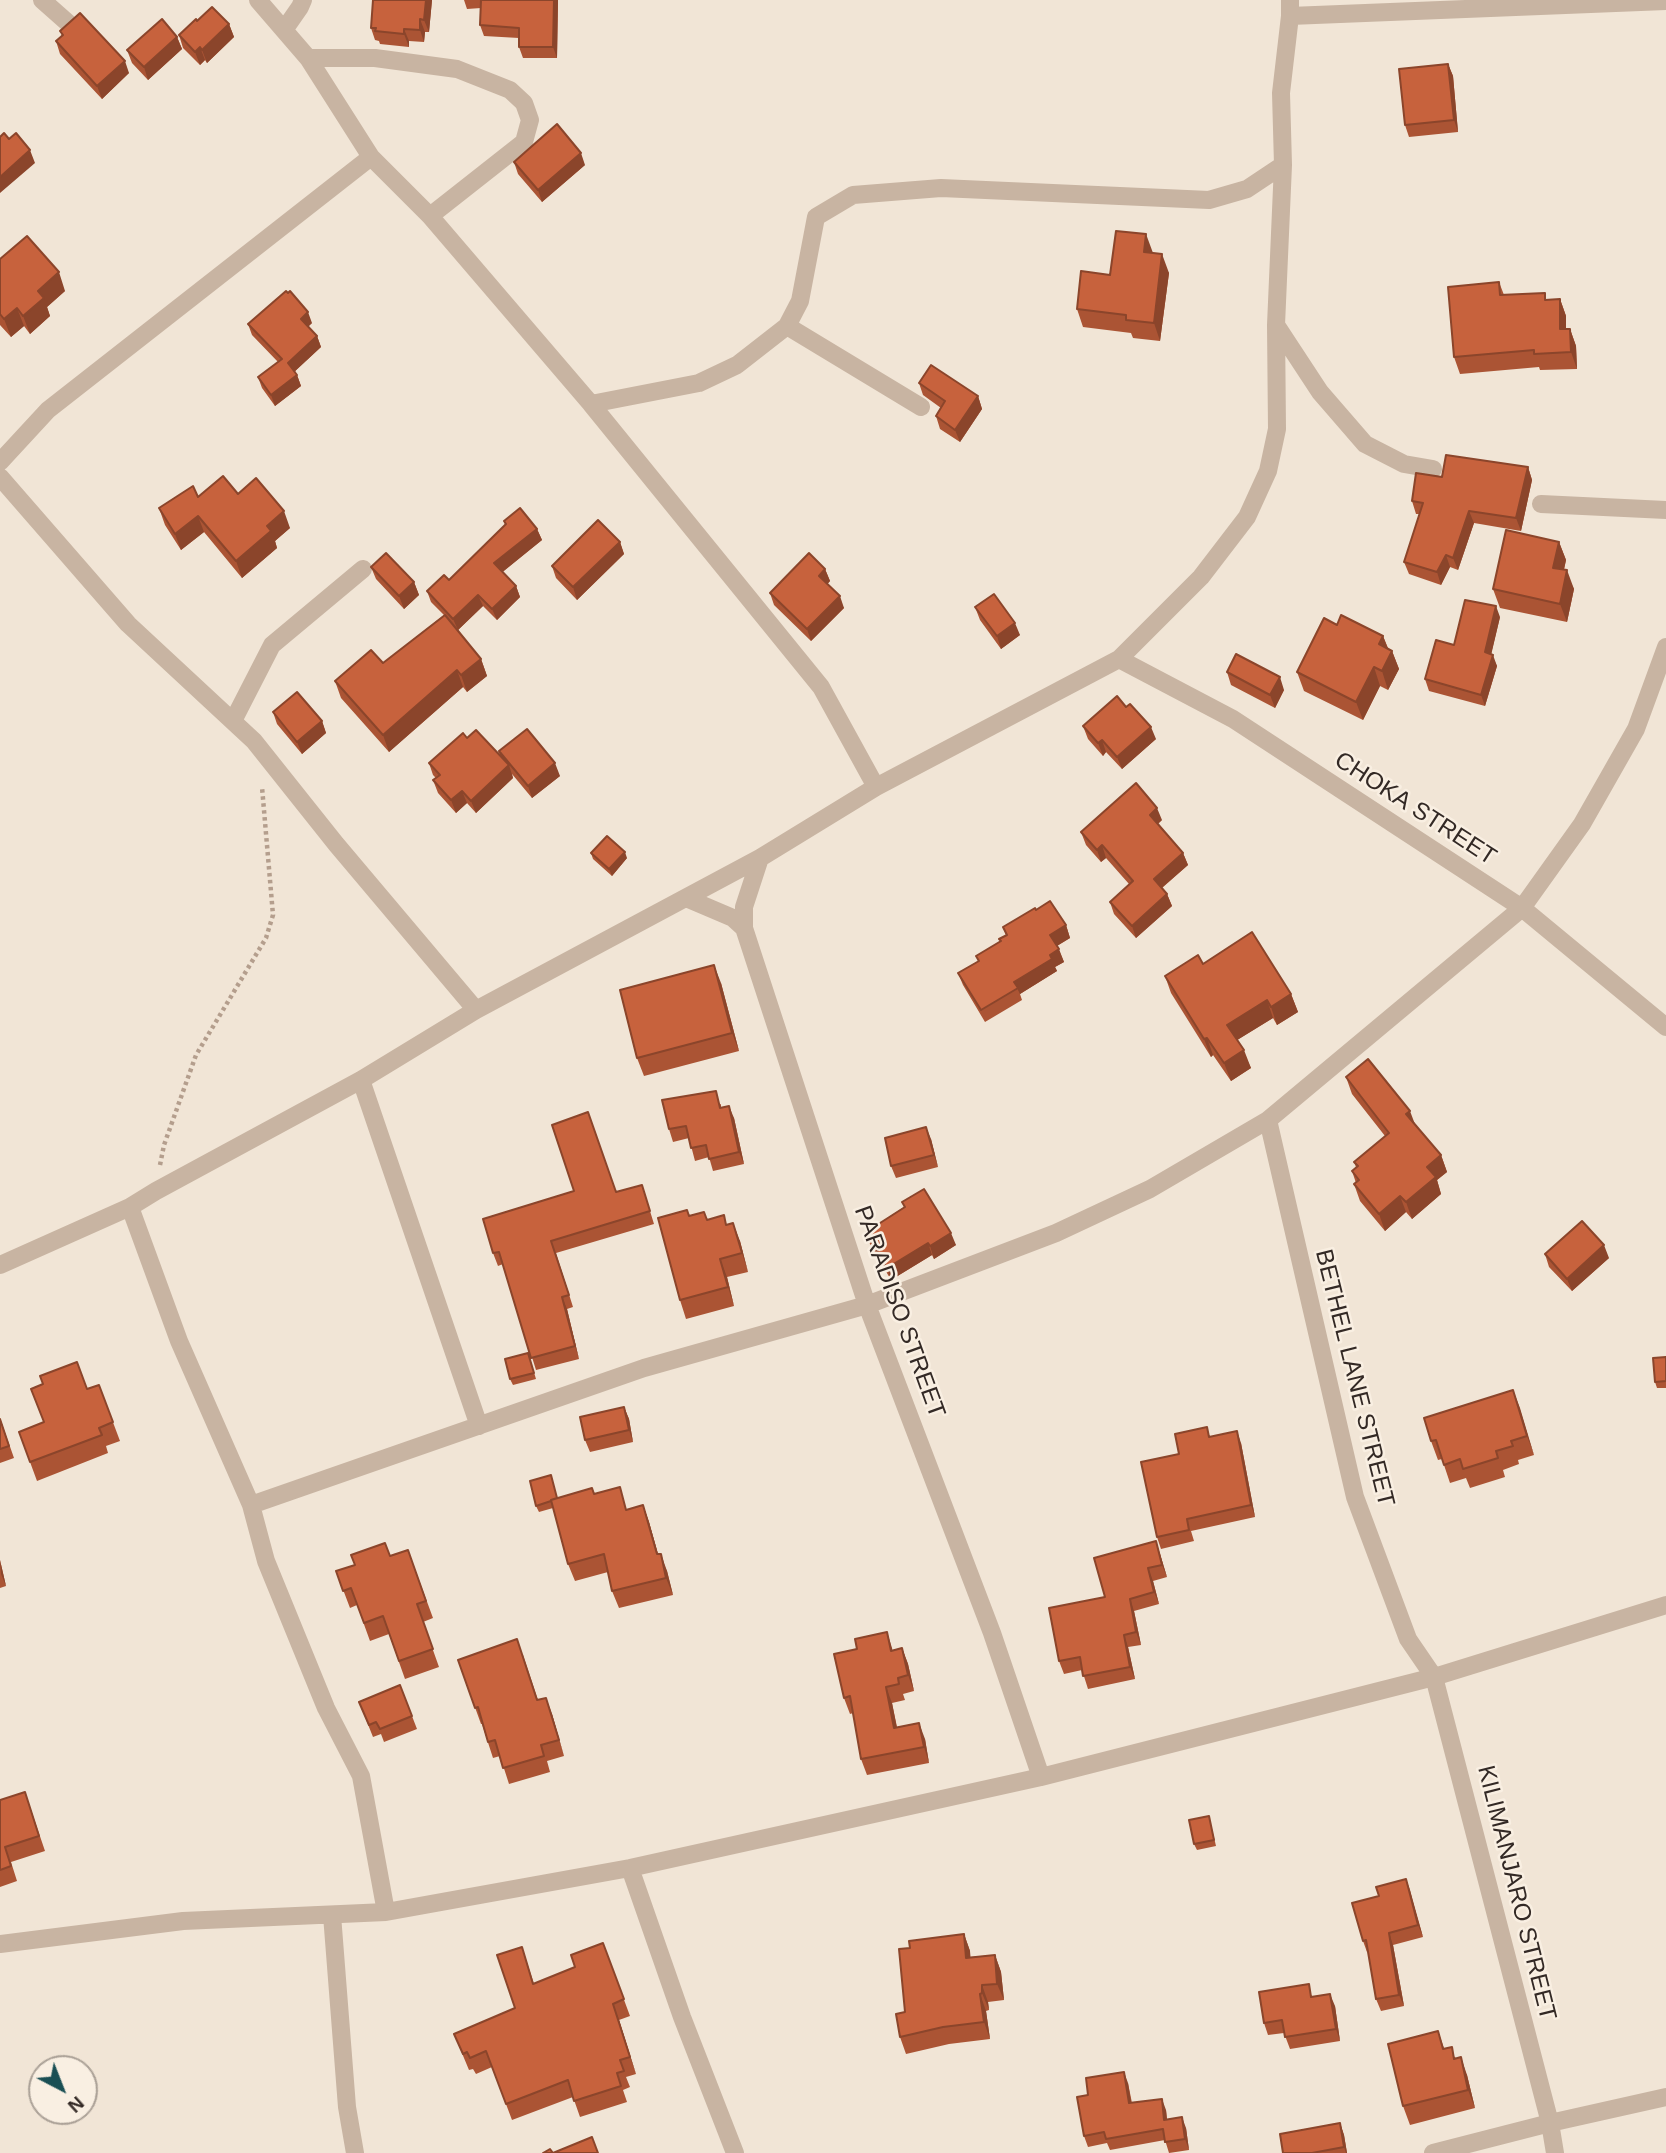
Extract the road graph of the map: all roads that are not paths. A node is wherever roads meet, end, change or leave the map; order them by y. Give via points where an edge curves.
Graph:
1 (42, 0) edge
2 (257, 0) edge
3 (303, 0) edge
4 (1666, 1) edge
5 (1290, 8) edge
6 (68, 23) edge
7 (284, 30) junction
8 (308, 58) junction
9 (371, 157) junction
10 (1283, 165) junction
11 (430, 216) junction
12 (1276, 325) junction
13 (787, 326) junction
14 (591, 404) junction
15 (921, 407) dead end
16 (0, 462) edge
17 (1433, 469) dead end
18 (0, 477) edge
19 (1541, 504) dead end
20 (1666, 510) edge
21 (363, 569) dead end
22 (1666, 647) edge
23 (1119, 659) junction
24 (233, 721) junction
25 (876, 788) junction
26 (760, 858) junction
27 (686, 898) junction
28 (1522, 908) junction
29 (744, 928) junction
30 (476, 1010) junction
31 (1666, 1027) edge
32 (361, 1080) junction
33 (1268, 1120) junction
34 (130, 1207) junction
35 (0, 1265) edge
36 (867, 1305) junction
37 (479, 1426) junction
38 (251, 1505) junction
39 (1666, 1605) edge
40 (1434, 1677) junction
41 (1041, 1777) junction
42 (630, 1868) junction
43 (386, 1912) junction
44 (332, 1915) junction
45 (0, 1944) edge
46 (1666, 2097) edge
47 (1550, 2123) junction
48 (355, 2153) edge
49 (735, 2153) edge
50 (1433, 2153) edge
51 (1555, 2153) edge

1 - 6 street
2 - 7 street
3 - 7 street
4 - 5 street
5 - 10 street via 1281,93
7 - 8 street
8 - 9 street
8 - 11 street via 374,58 457,69 510,90 524,103 530,120 524,142
9 - 11 street
9 - 16 street via 48,410
10 - 12 street
10 - 13 street via 1247,189 1209,200 941,188 853,195 816,216 800,301
11 - 14 street
12 - 17 street via 1320,392 1365,444 1404,464
12 - 23 street via 1277,429 1268,471 1247,517 1201,577
13 - 14 street via 737,365 699,383
13 - 15 street
14 - 25 street via 821,687
18 - 24 street via 128,624
19 - 20 street
21 - 24 street via 272,645
22 - 28 street via 1636,729 1582,824
23 - 25 street
23 - 28 street, CHOKA STREET via 1233,719
24 - 30 street
25 - 26 street
26 - 27 street
26 - 29 street, PARADISO STREET via 744,907
27 - 29 street via 733,918
27 - 30 street
28 - 31 street, CHOKA STREET
28 - 33 street
29 - 36 street, PARADISO STREET
30 - 32 street
32 - 34 street
32 - 37 street
33 - 36 street via 1150,1189 1091,1217
33 - 40 street, BETHEL LANE STREET via 1355,1497 1408,1639
34 - 35 street
34 - 38 street via 179,1341
36 - 37 street via 644,1368
36 - 41 street, PARADISO STREET via 992,1633
37 - 38 street
38 - 43 street via 266,1561 326,1708 361,1776
39 - 40 street
40 - 41 street
40 - 47 street, KILIMANJARO STREET
41 - 42 street
42 - 43 street
42 - 49 street
43 - 44 street
44 - 45 street via 183,1921
44 - 48 street via 347,2107
46 - 47 street
47 - 50 street
47 - 51 street, KILIMANJARO STREET

